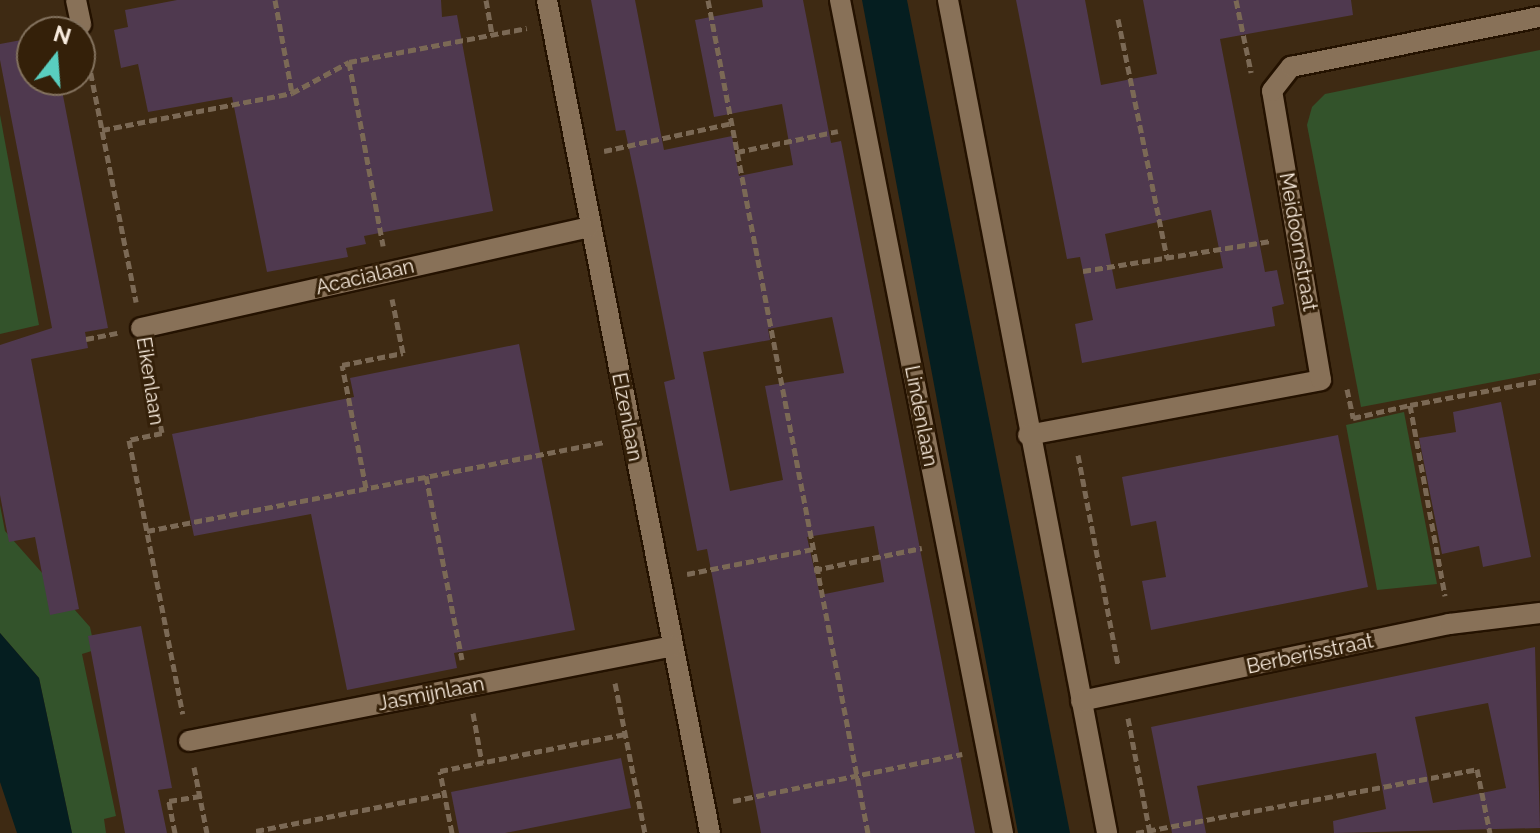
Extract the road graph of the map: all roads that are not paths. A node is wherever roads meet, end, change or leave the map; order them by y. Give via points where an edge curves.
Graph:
1 (547, 0) edge
2 (840, 0) edge
3 (948, 0) edge
4 (1540, 17) edge
5 (589, 227) junction
6 (141, 328) road end
7 (1028, 435) junction
8 (1540, 613) edge
9 (672, 646) junction
10 (1081, 701) junction
11 (189, 741) road end
12 (710, 833) edge
13 (1003, 833) edge
14 (1107, 833) edge

1 - 5 street, Elzenlaan
2 - 13 street, Lindenlaan
3 - 7 street
4 - 7 street, Meidoornstraat via 1291,67 1272,91 1321,380
5 - 6 street, Acacialaan
5 - 9 street, Elzenlaan
7 - 10 street
8 - 10 street, Berberisstraat via 1449,624
9 - 11 street, Jasmijnlaan
9 - 12 street, Elzenlaan
10 - 14 street

